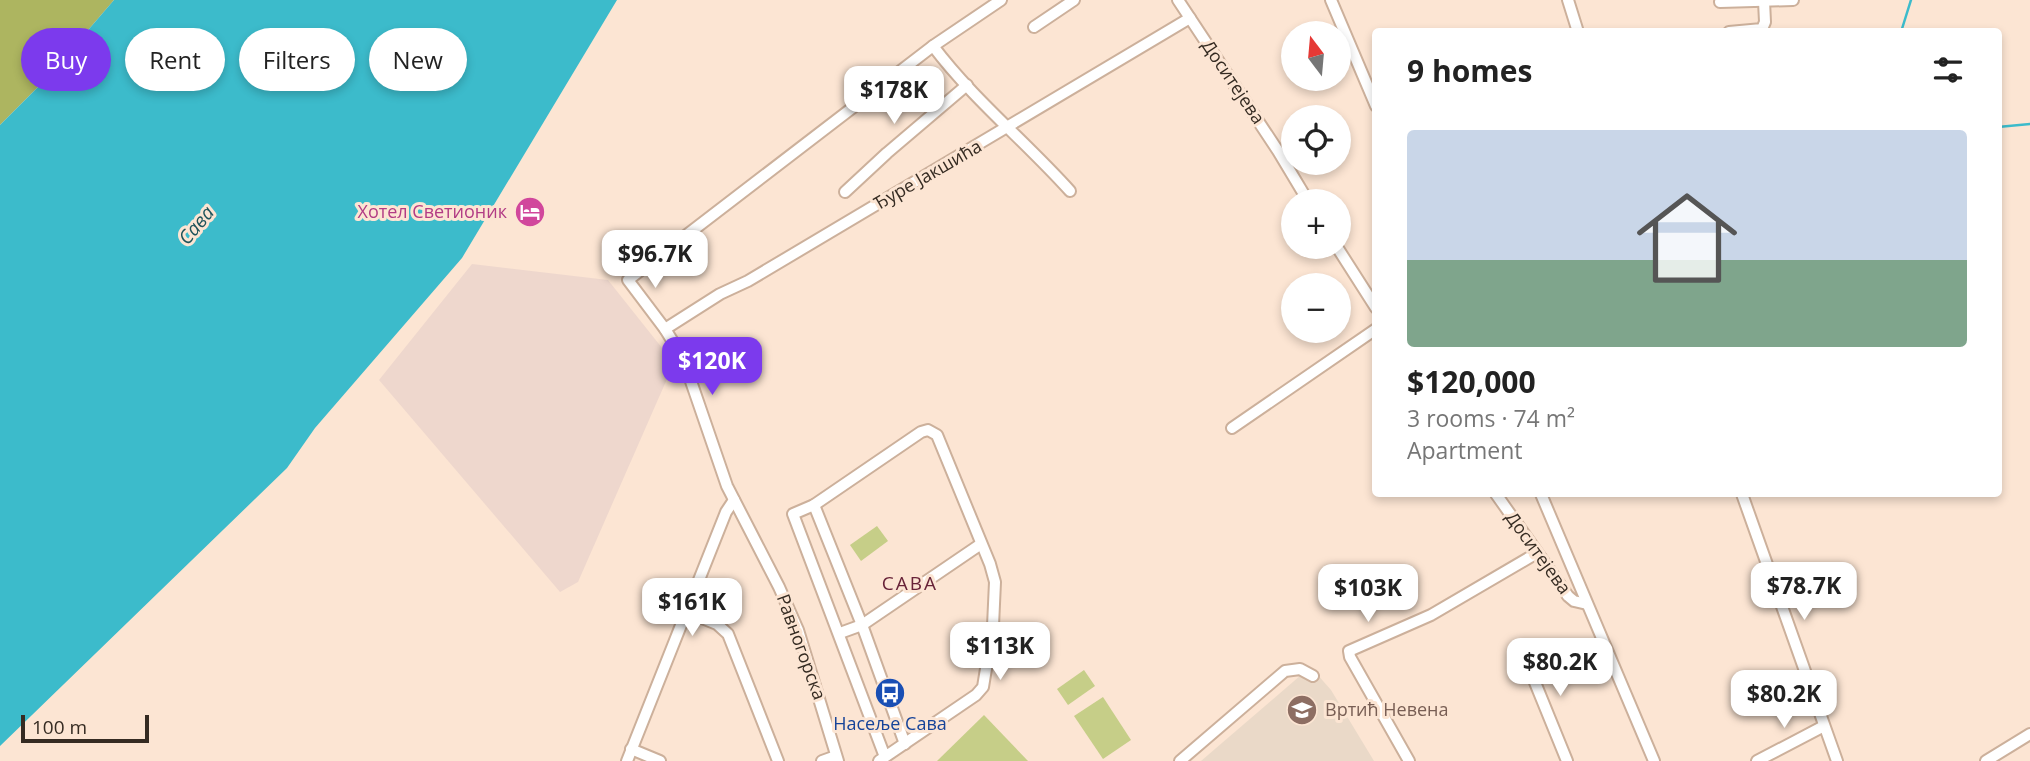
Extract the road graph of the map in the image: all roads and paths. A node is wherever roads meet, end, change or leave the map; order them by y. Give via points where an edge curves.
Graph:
1 (1001, 0) edge
2 (1074, 0) edge
3 (1178, 0) edge
4 (1331, 0) edge
5 (1568, 0) edge
6 (1793, 0) edge
7 (1764, 1) edge
8 (1720, 2) edge
9 (1190, 18) junction
10 (1034, 27) dead end
11 (1577, 28) edge
12 (1762, 28) edge
13 (933, 46) junction
14 (967, 85) junction
15 (1372, 97) edge
16 (1009, 128) junction
17 (1301, 189) edge
18 (1070, 191) dead end
19 (845, 192) dead end
20 (1345, 259) edge
21 (1372, 302) edge
22 (666, 329) junction
23 (1372, 332) edge
24 (1232, 428) dead end
25 (1498, 497) edge
26 (1542, 497) edge
27 (1743, 497) edge
28 (734, 500) junction
29 (814, 505) junction
30 (981, 544) junction
31 (1537, 553) junction
32 (1587, 604) junction
33 (685, 611) junction
34 (862, 625) junction
35 (840, 633) junction
36 (1521, 648) dead end
37 (1314, 676) dead end
38 (1824, 726) junction
39 (2030, 734) edge
40 (905, 744) junction
41 (631, 750) junction
42 (837, 759) edge
43 (882, 759) edge
44 (627, 761) edge
45 (660, 761) edge
46 (778, 761) edge
47 (822, 761) edge
48 (1180, 761) edge
49 (1409, 761) edge
50 (1567, 761) edge
51 (1654, 761) edge
52 (1757, 761) edge
53 (1837, 761) edge
54 (1986, 761) edge

1 - 13 street
2 - 10 street
3 - 9 street, Доситејева
4 - 15 street
5 - 11 street
6 - 7 street
7 - 8 street
7 - 12 street
9 - 16 street, Ђуре Јакшића
9 - 17 street, Доситејева
13 - 14 street
13 - 22 street, Равногорска via 629,279
14 - 16 street
14 - 19 street
16 - 18 street
16 - 22 street, Ђуре Јакшића
20 - 21 street
22 - 28 street, Равногорска via 683,358
23 - 24 street
25 - 31 street, Доситејева
26 - 32 street
27 - 38 street
28 - 33 street
28 - 42 street, Равногорска via 798,630
29 - 30 street via 928,429 937,435
29 - 34 street
29 - 35 street via 793,514
30 - 34 street
30 - 40 street via 995,590 983,687
31 - 32 street, Доситејева via 1568,596
31 - 49 street via 1431,615 1349,650
32 - 51 street
33 - 41 street
33 - 46 street via 717,624 728,634
34 - 35 street
34 - 40 street
35 - 43 street
36 - 50 street
37 - 48 street via 1300,669 1286,671
38 - 52 street
38 - 53 street
39 - 54 street
40 - 43 street
41 - 44 street
41 - 45 street
42 - 47 street

